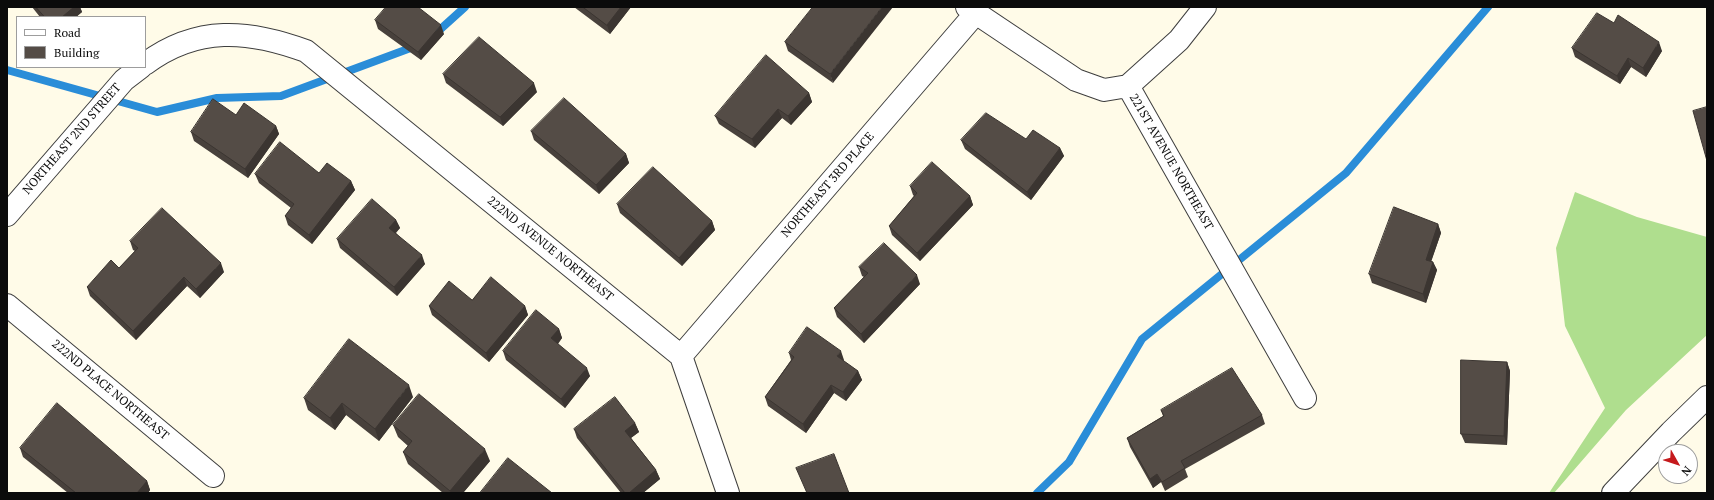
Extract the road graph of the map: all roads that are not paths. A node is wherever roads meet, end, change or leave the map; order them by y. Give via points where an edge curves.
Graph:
1 (1205, 7) edge
2 (971, 10) edge
3 (146, 63) edge
4 (140, 68) edge
5 (1128, 86) junction
6 (7, 215) edge
7 (7, 305) edge
8 (681, 356) junction
9 (1707, 397) edge
10 (1305, 398) dead end
11 (213, 476) dead end
12 (728, 493) edge
13 (1613, 493) edge

1 - 5 street via 1179,40
2 - 5 street, 221ST AVENUE NORTHEAST via 1076,80 1104,90
2 - 8 street, NORTHEAST 3RD PLACE
3 - 8 street, 222ND AVENUE NORTHEAST via 188,40 223,34 253,35 280,41 306,51
4 - 6 street, NORTHEAST 2ND STREET via 124,80
5 - 10 street, 221ST AVENUE NORTHEAST
7 - 11 street, 222ND PLACE NORTHEAST
8 - 12 street
9 - 13 street

